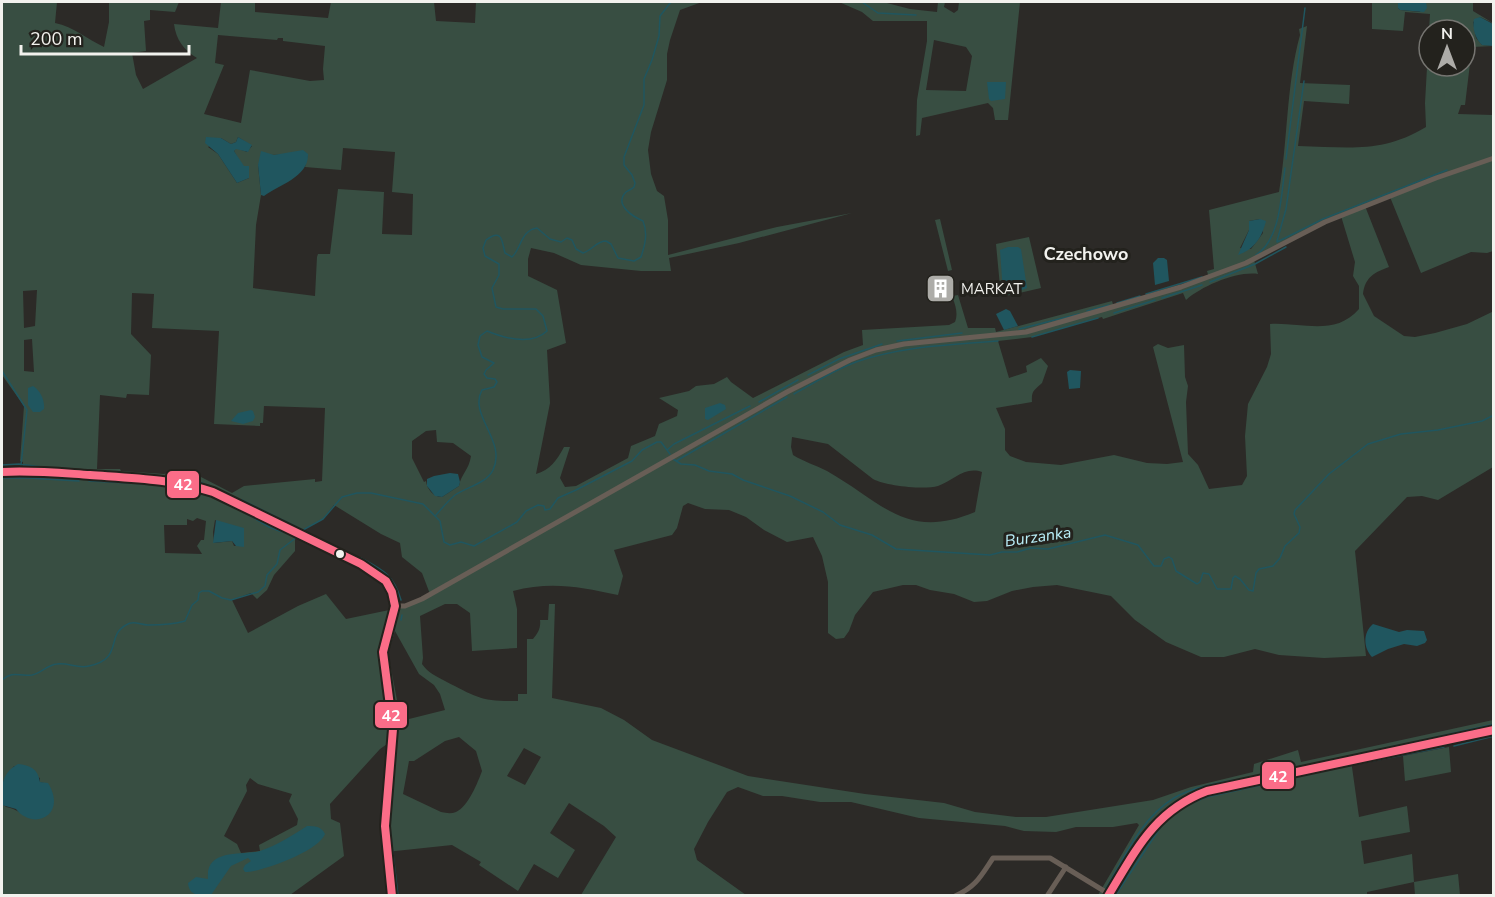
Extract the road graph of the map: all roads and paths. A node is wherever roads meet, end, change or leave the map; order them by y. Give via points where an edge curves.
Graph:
1 (1494, 158) edge
2 (2, 472) edge
3 (395, 606) junction
4 (1494, 730) edge
5 (1066, 867) junction
6 (1109, 895) edge
7 (392, 896) edge
8 (955, 896) edge
9 (1047, 896) edge

1 - 3 street via 1325,222 1234,269 1140,300 1026,332 910,343 861,355 812,378 422,599
2 - 3 street via 190,484 379,575 390,588
3 - 7 street via 383,652 393,723 385,826
4 - 6 street via 1190,797 1171,808 1155,825
5 - 6 street
5 - 8 street via 1050,858 993,858 976,884
5 - 9 street

